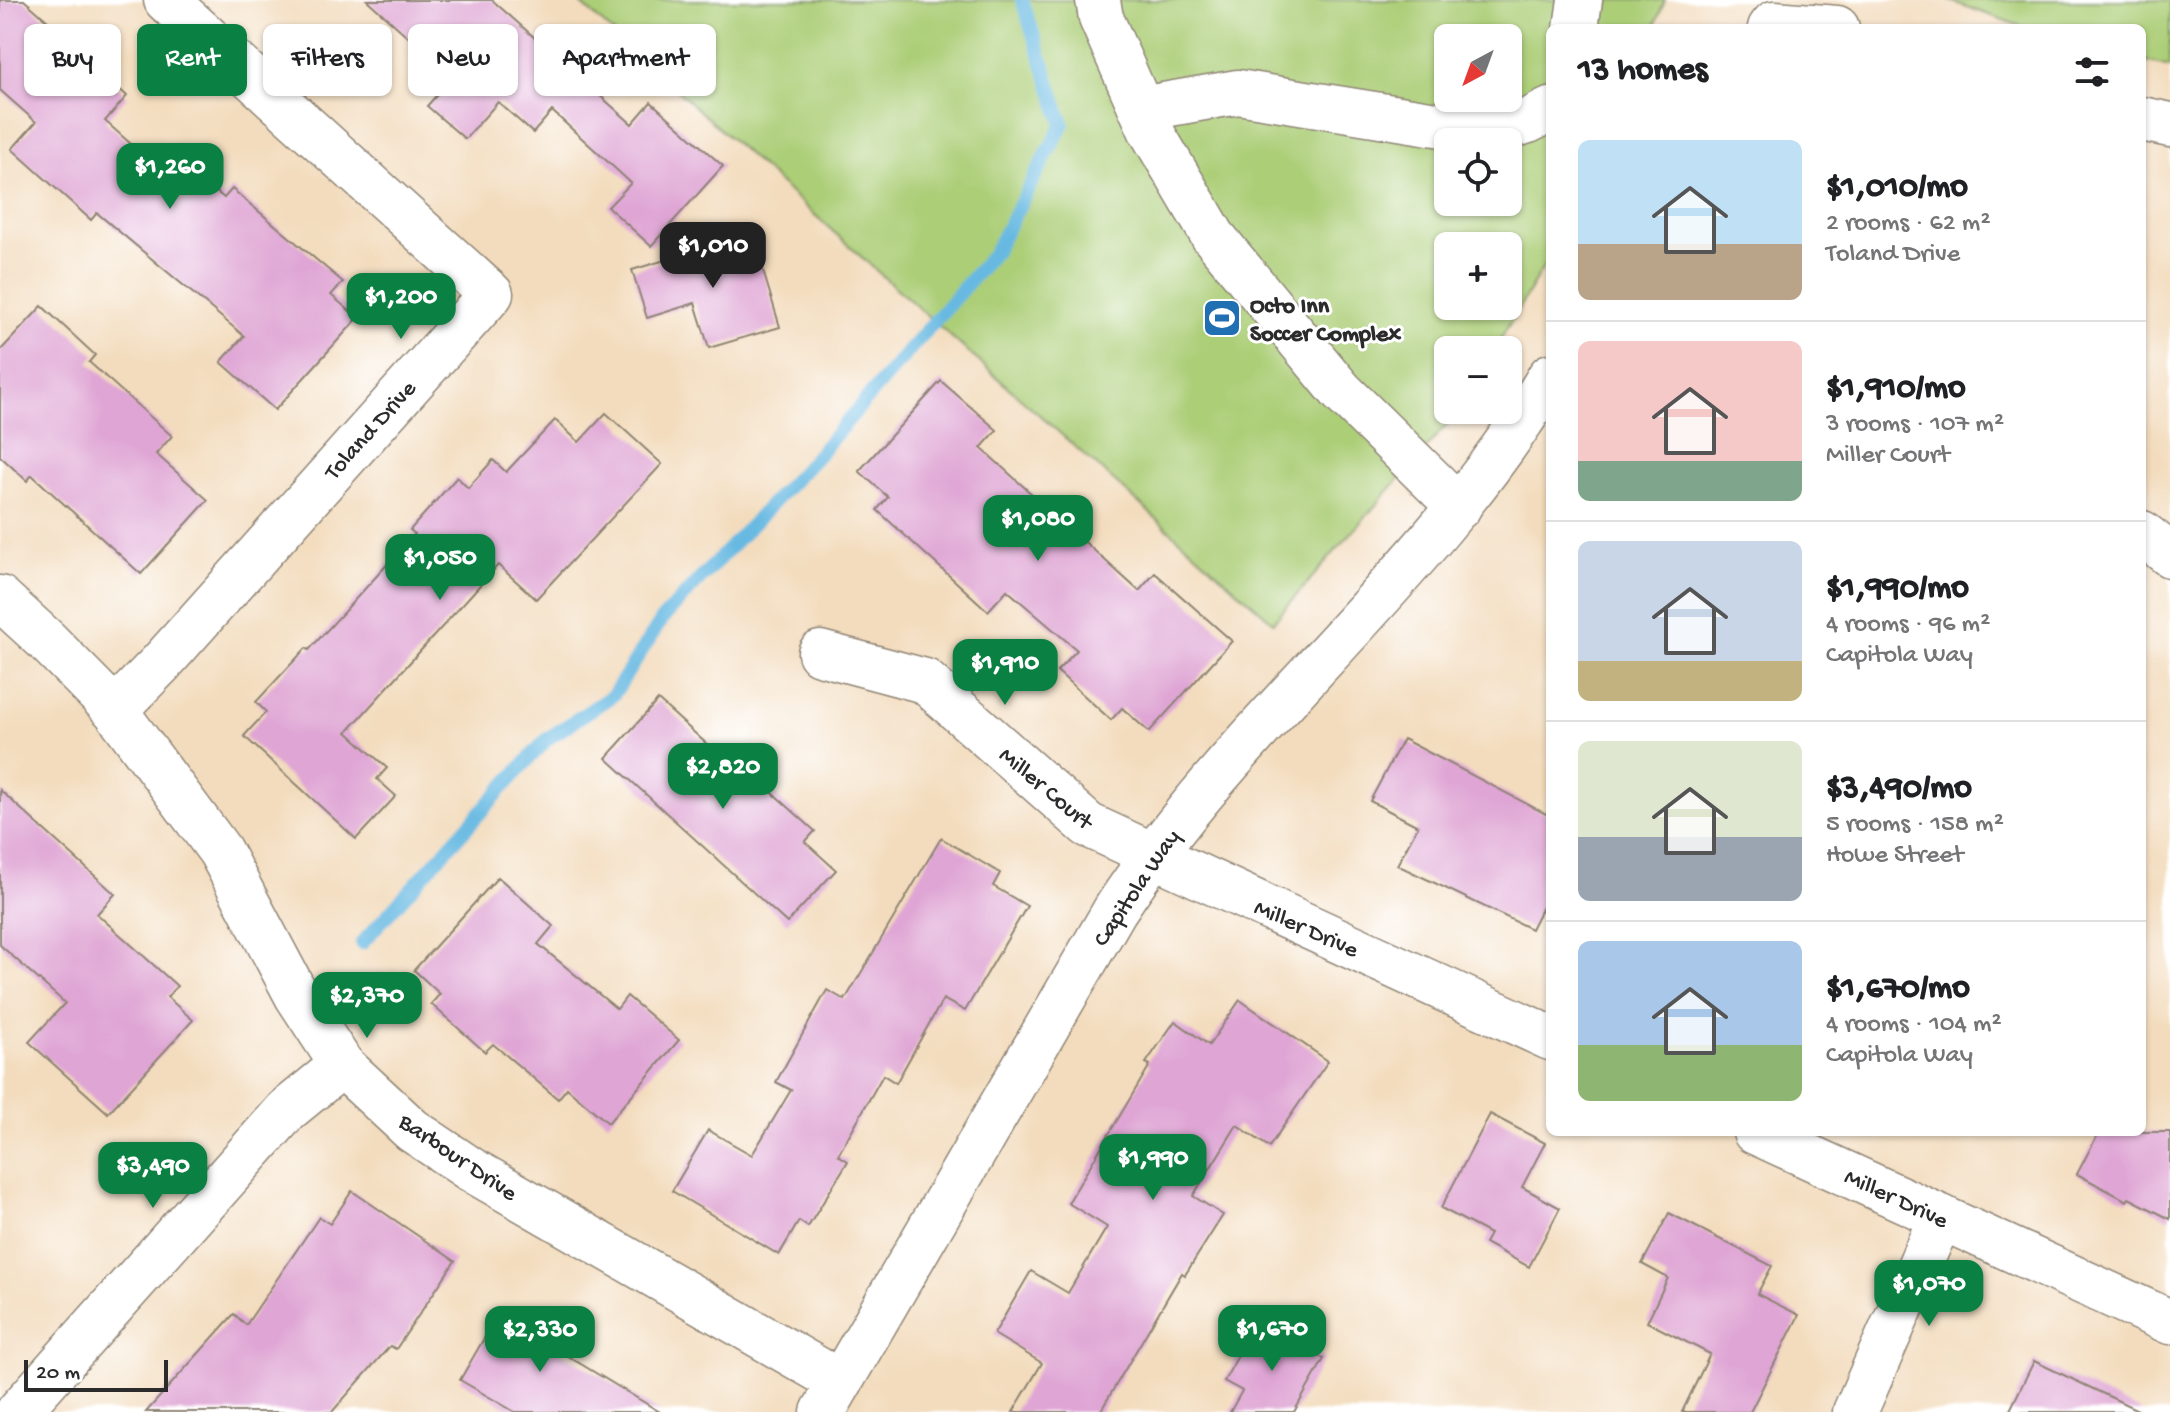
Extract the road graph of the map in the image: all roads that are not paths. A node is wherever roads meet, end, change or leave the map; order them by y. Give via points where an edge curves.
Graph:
1 (166, 0) edge
2 (1098, 0) edge
3 (1580, 0) edge
4 (1577, 24) edge
5 (1141, 109) junction
6 (1546, 112) edge
7 (2146, 120) edge
8 (2170, 125) edge
9 (1546, 382) edge
10 (1459, 507) junction
11 (2146, 536) edge
12 (2170, 555) edge
13 (0, 598) edge
14 (820, 653) dead end
15 (115, 710) junction
16 (1151, 856) junction
17 (1546, 1036) edge
18 (342, 1065) junction
19 (1764, 1136) edge
20 (1941, 1217) junction
21 (2170, 1322) edge
22 (831, 1397) edge
23 (18, 1412) edge
24 (1855, 1412) edge

1 - 15 street, Toland Drive via 491,294
2 - 5 street
3 - 4 street
5 - 6 street via 1238,92 1492,133
5 - 10 street via 1213,236 1341,391
7 - 8 street
9 - 10 street, Capitola Way
10 - 16 street, Capitola Way
11 - 12 street
13 - 15 street, Barbour Drive
14 - 16 street, Miller Court via 925,681 1088,825
15 - 18 street, Barbour Drive via 220,851 297,996
16 - 17 street, Miller Drive
16 - 22 street, Capitola Way
18 - 22 street, Barbour Drive via 412,1130
18 - 23 street via 287,1110
19 - 20 street, Miller Drive
20 - 21 street, Miller Drive
20 - 24 street

